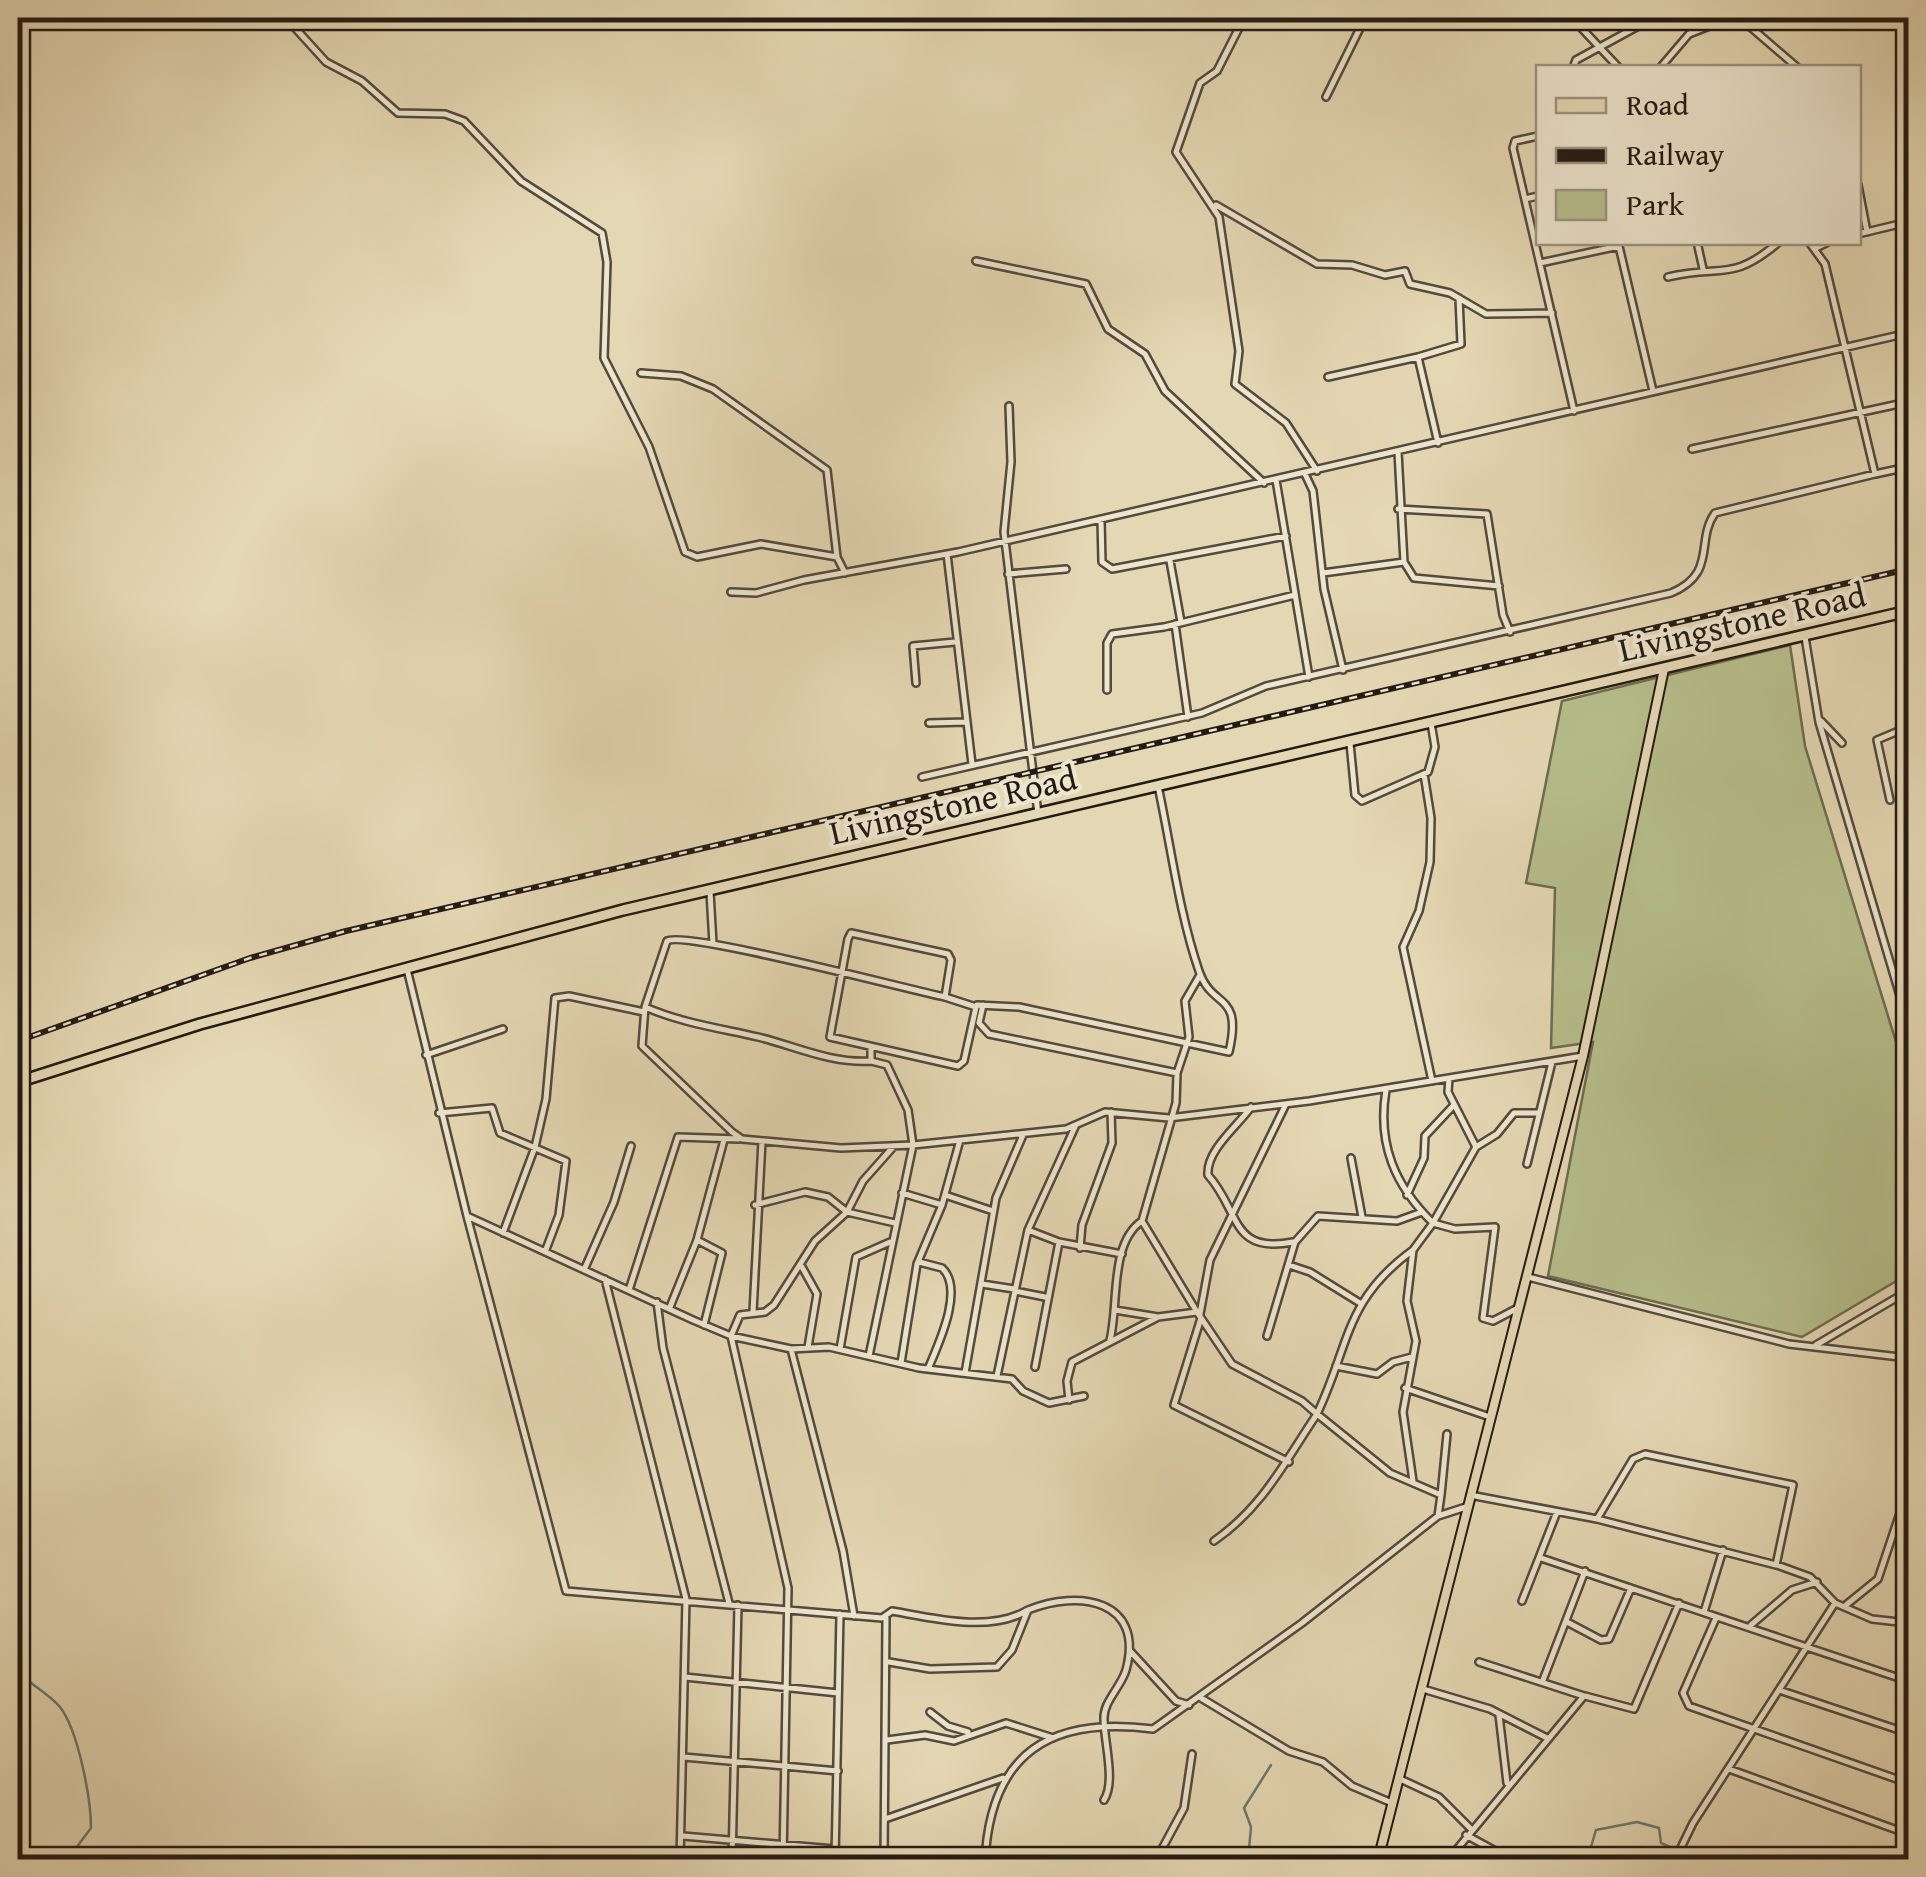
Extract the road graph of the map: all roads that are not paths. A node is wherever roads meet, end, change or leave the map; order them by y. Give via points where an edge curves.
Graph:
1 (286, 18) edge
2 (1244, 18) edge
3 (1365, 18) edge
4 (1572, 18) edge
5 (1653, 18) edge
6 (1730, 18) edge
7 (1740, 18) edge
8 (1893, 18) edge
9 (1876, 21) dead end
10 (1599, 48) junction
11 (1575, 65) edge
12 (1616, 65) edge
13 (1663, 65) edge
14 (1795, 65) edge
15 (1326, 98) dead end
16 (1536, 136) edge
17 (1536, 196) edge
18 (1525, 199) junction
19 (1861, 201) edge
20 (1213, 204) junction
21 (1908, 222) edge
22 (1867, 232) junction
23 (1861, 233) edge
24 (1615, 245) edge
25 (1619, 245) edge
26 (1699, 245) edge
27 (1775, 245) edge
28 (1812, 245) edge
29 (1822, 245) edge
30 (1816, 248) junction
31 (976, 261) dead end
32 (1540, 263) junction
33 (1703, 269) junction
34 (1668, 277) dead end
35 (1458, 297) junction
36 (1552, 313) junction
37 (1908, 333) edge
38 (1846, 347) junction
39 (1418, 357) junction
40 (641, 373) dead end
41 (1328, 377) dead end
42 (1653, 392) junction
43 (1908, 402) edge
44 (1009, 406) dead end
45 (1574, 411) junction
46 (1861, 414) junction
47 (1438, 443) junction
48 (1692, 449) dead end
49 (1398, 451) junction
50 (1908, 467) edge
51 (1317, 471) junction
52 (1305, 474) junction
53 (1875, 474) junction
54 (1276, 480) junction
55 (1264, 483) junction
56 (1398, 509) junction
57 (1101, 520) junction
58 (1286, 536) junction
59 (1005, 540) junction
60 (946, 554) junction
61 (837, 557) junction
62 (1170, 561) junction
63 (1404, 562) junction
64 (1066, 569) dead end
65 (1323, 572) junction
66 (844, 573) junction
67 (1008, 574) junction
68 (1499, 586) junction
69 (730, 592) dead end
70 (1295, 595) junction
71 (1908, 611) edge
72 (1178, 623) junction
73 (1510, 632) junction
74 (1804, 634) junction
75 (954, 642) junction
76 (1664, 669) junction
77 (1343, 670) junction
78 (1309, 677) junction
79 (916, 683) dead end
80 (1107, 690) dead end
81 (1188, 717) junction
82 (1819, 719) junction
83 (965, 722) junction
84 (929, 723) dead end
85 (1431, 723) junction
86 (1908, 726) edge
87 (1350, 743) junction
88 (1842, 743) dead end
89 (1031, 751) junction
90 (972, 764) junction
91 (1424, 774) junction
92 (922, 778) dead end
93 (1158, 786) junction
94 (1890, 800) dead end
95 (1038, 814) junction
96 (709, 890) junction
97 (713, 944) junction
98 (407, 969) junction
99 (1200, 975) junction
100 (842, 976) junction
101 (944, 997) junction
102 (979, 1005) junction
103 (644, 1010) junction
104 (1908, 1022) edge
105 (504, 1030) dead end
106 (1188, 1042) junction
107 (871, 1048) junction
108 (426, 1055) junction
109 (1583, 1056) junction
110 (871, 1061) junction
111 (1552, 1062) junction
112 (1178, 1073) junction
113 (1449, 1078) junction
114 (1432, 1081) junction
115 (18, 1082) edge
116 (1386, 1089) junction
117 (1287, 1104) junction
118 (1454, 1104) junction
119 (1251, 1107) junction
120 (1111, 1111) junction
121 (439, 1114) junction
122 (1540, 1114) junction
123 (1169, 1118) junction
124 (1076, 1127) junction
125 (1023, 1134) junction
126 (742, 1139) junction
127 (724, 1140) junction
128 (960, 1140) junction
129 (762, 1141) junction
130 (913, 1145) junction
131 (631, 1146) dead end
132 (894, 1146) junction
133 (1476, 1146) junction
134 (535, 1148) junction
135 (1351, 1158) dead end
136 (1527, 1164) dead end
137 (902, 1192) junction
138 (945, 1195) junction
139 (1406, 1195) junction
140 (942, 1205) junction
141 (756, 1206) junction
142 (993, 1211) junction
143 (847, 1212) junction
144 (1422, 1212) junction
145 (467, 1216) junction
146 (1362, 1217) junction
147 (1232, 1218) junction
148 (1142, 1221) junction
149 (895, 1223) junction
150 (1433, 1224) junction
151 (1028, 1230) junction
152 (503, 1233) junction
153 (697, 1240) junction
154 (890, 1242) junction
155 (1059, 1242) junction
156 (1295, 1242) junction
157 (1080, 1248) junction
158 (1414, 1250) junction
159 (545, 1252) junction
160 (1122, 1254) junction
161 (919, 1262) junction
162 (1289, 1265) junction
163 (802, 1267) junction
164 (584, 1270) junction
165 (1528, 1277) junction
166 (605, 1280) junction
167 (982, 1284) junction
168 (630, 1290) junction
169 (1015, 1290) junction
170 (1908, 1291) edge
171 (1045, 1297) junction
172 (657, 1302) junction
173 (1360, 1302) junction
174 (1520, 1306) junction
175 (670, 1307) junction
176 (1115, 1310) junction
177 (753, 1312) junction
178 (1199, 1316) junction
179 (1158, 1317) junction
180 (704, 1324) junction
181 (731, 1336) junction
182 (1267, 1336) dead end
183 (1110, 1340) junction
184 (808, 1347) junction
185 (1813, 1347) junction
186 (791, 1349) junction
187 (840, 1350) junction
188 (868, 1356) junction
189 (1412, 1358) junction
190 (1908, 1358) edge
191 (901, 1364) junction
192 (1336, 1366) junction
193 (1035, 1367) dead end
194 (928, 1369) junction
195 (964, 1373) junction
196 (997, 1376) junction
197 (1405, 1388) junction
198 (1084, 1396) dead end
199 (1070, 1400) junction
200 (1317, 1414) junction
201 (1490, 1418) junction
202 (1447, 1434) dead end
203 (1289, 1462) junction
204 (1413, 1481) junction
205 (1908, 1490) edge
206 (1469, 1494) junction
207 (1441, 1495) junction
208 (1466, 1507) junction
209 (1557, 1512) junction
210 (1438, 1516) junction
211 (1597, 1519) junction
212 (1214, 1542) dead end
213 (1723, 1550) junction
214 (1541, 1558) junction
215 (1776, 1564) junction
216 (1585, 1571) junction
217 (1817, 1582) junction
218 (1631, 1588) junction
219 (686, 1600) junction
220 (1522, 1601) dead end
221 (1679, 1603) junction
222 (1835, 1603) junction
223 (729, 1604) junction
224 (738, 1604) junction
225 (1845, 1606) junction
226 (790, 1610) junction
227 (1028, 1610) junction
228 (1704, 1612) junction
229 (840, 1614) junction
230 (854, 1616) junction
231 (886, 1618) junction
232 (1716, 1618) junction
233 (1566, 1622) junction
234 (1908, 1623) edge
235 (1750, 1626) junction
236 (1806, 1647) junction
237 (1130, 1651) junction
238 (889, 1662) junction
239 (1479, 1662) dead end
240 (685, 1677) junction
241 (1543, 1680) junction
242 (1908, 1681) edge
243 (736, 1683) junction
244 (1420, 1688) junction
245 (786, 1690) junction
246 (1778, 1690) junction
247 (838, 1693) junction
248 (1584, 1696) junction
249 (1200, 1698) junction
250 (1191, 1706) junction
251 (930, 1712) dead end
252 (1499, 1714) junction
253 (1104, 1724) junction
254 (971, 1732) junction
255 (1752, 1732) junction
256 (1908, 1734) edge
257 (1055, 1738) junction
258 (1547, 1738) junction
259 (887, 1740) junction
260 (1192, 1754) dead end
261 (684, 1758) junction
262 (734, 1762) junction
263 (786, 1765) junction
264 (1730, 1769) junction
265 (838, 1771) junction
266 (1004, 1778) junction
267 (1398, 1778) junction
268 (1908, 1783) edge
269 (1506, 1786) junction
270 (1104, 1800) dead end
271 (1392, 1803) junction
272 (886, 1819) junction
273 (1908, 1826) edge
274 (1468, 1832) junction
275 (682, 1836) junction
276 (733, 1841) junction
277 (783, 1844) junction
278 (834, 1849) junction
279 (680, 1860) edge
280 (732, 1860) edge
281 (783, 1860) edge
282 (835, 1860) edge
283 (884, 1860) edge
284 (986, 1860) edge
285 (1156, 1860) edge
286 (1378, 1860) edge
287 (1448, 1860) edge
288 (1512, 1860) edge
289 (1675, 1860) edge

1 - 61 street via 326,62 362,80 398,112 459,118 521,181 602,233 604,358 649,447 685,552 697,557 761,544
2 - 20 street via 1217,71 1200,83 1177,142 1182,162
3 - 15 street
4 - 10 street
5 - 10 street
6 - 13 street via 1689,34
7 - 14 street
8 - 9 street
10 - 11 street
10 - 12 street
16 - 18 street via 1514,142
17 - 18 street
18 - 32 street
19 - 22 street
20 - 35 street via 1317,264 1385,275 1405,271 1410,284
20 - 51 street via 1226,246 1240,351 1235,384 1286,423
21 - 22 street
22 - 23 street
24 - 32 street
25 - 42 street
26 - 33 street
27 - 33 street via 1737,272
28 - 30 street
29 - 30 street
30 - 38 street
31 - 55 street via 1086,284 1108,329 1145,354 1173,400
32 - 36 street
33 - 34 street
35 - 36 street via 1486,314
35 - 39 street via 1461,344
36 - 45 street
37 - 38 street
38 - 42 street
38 - 46 street
39 - 41 street
39 - 47 street
40 - 61 street via 681,376 712,388 827,470
42 - 45 street
43 - 46 street
44 - 59 street
45 - 47 street
46 - 48 street
46 - 53 street
47 - 49 street
49 - 51 street
49 - 56 street
50 - 53 street
51 - 52 street
52 - 54 street
52 - 65 street
53 - 73 street via 1715,513 1699,570 1687,586
54 - 55 street
54 - 58 street
55 - 57 street
56 - 63 street
56 - 68 street via 1487,514
57 - 59 street
57 - 62 street via 1102,562 1108,568
58 - 62 street
58 - 70 street
59 - 60 street
59 - 67 street
60 - 66 street
60 - 75 street
61 - 66 street
62 - 72 street
63 - 65 street
63 - 68 street via 1414,578
64 - 67 street
65 - 77 street
66 - 69 street via 756,593
67 - 89 street
68 - 73 street
70 - 72 street
70 - 78 street
71 - 74 highway, Livingstone Road
72 - 80 street via 1110,636
72 - 81 street
73 - 77 street
74 - 76 highway, Livingstone Road
74 - 82 street
75 - 79 street via 912,646
75 - 83 street
76 - 85 highway, Livingstone Road
76 - 109 main road
77 - 78 street
78 - 81 street
81 - 89 street
82 - 88 street
82 - 104 street
83 - 84 street
83 - 90 street
85 - 87 highway, Livingstone Road
85 - 91 street via 1435,747
86 - 94 street via 1877,740
87 - 91 street via 1359,801
87 - 93 highway, Livingstone Road
89 - 90 street
89 - 95 street
90 - 92 street
91 - 114 street via 1430,862 1419,911 1402,946
93 - 95 highway, Livingstone Road
93 - 99 street
95 - 96 highway, Livingstone Road
96 - 97 street
96 - 98 highway, Livingstone Road
97 - 100 street
97 - 103 street via 670,938
98 - 108 street
98 - 115 highway, Livingstone Road
99 - 106 street via 1185,1001
99 - 106 street via 1236,1028 1229,1052
100 - 101 street
100 - 101 street via 848,938 857,932 948,954
100 - 107 street via 830,1036
101 - 102 street
102 - 106 street via 998,1003
102 - 107 street via 960,1066
102 - 112 street via 980,1027 989,1034
103 - 110 street via 790,1049
103 - 126 street via 642,1046
103 - 134 street via 555,998
105 - 108 street
106 - 112 street
107 - 110 street
108 - 121 street
109 - 111 street
109 - 165 main road
110 - 130 street via 892,1072
111 - 113 street
111 - 122 street
112 - 123 street
113 - 114 street
113 - 118 street
114 - 116 street
116 - 117 street
116 - 139 street via 1385,1142
117 - 119 street
117 - 147 street
118 - 133 street
118 - 139 street via 1426,1136 1424,1158
119 - 123 street
119 - 147 street via 1207,1166
120 - 123 street
120 - 124 street
120 - 157 street via 1112,1143 1086,1211
121 - 134 street via 492,1108 500,1133
121 - 145 street
122 - 133 street via 1514,1113
122 - 136 street
123 - 148 street
124 - 125 street
124 - 151 street
125 - 128 street
125 - 142 street
126 - 127 street
126 - 129 street
127 - 153 street
127 - 168 street via 678,1137
128 - 130 street
128 - 138 street
129 - 132 street
129 - 141 street
130 - 132 street
130 - 137 street
131 - 164 street
132 - 143 street
133 - 150 street
134 - 152 street
134 - 159 street via 567,1163
135 - 146 street
137 - 140 street
137 - 149 street
138 - 140 street
138 - 142 street
139 - 144 street
140 - 161 street
141 - 143 street via 805,1192 828,1197
141 - 177 street
142 - 167 street
143 - 149 street
143 - 163 street via 815,1241
144 - 146 street via 1397,1221
144 - 150 street
145 - 152 street
145 - 219 street via 566,1591
146 - 156 street via 1323,1214
147 - 156 street via 1258,1245
147 - 178 street via 1210,1260
148 - 160 street
148 - 178 street
149 - 154 street
150 - 158 street
150 - 174 street via 1494,1227 1483,1318
151 - 155 street
151 - 169 street
152 - 159 street
153 - 175 street
153 - 180 street via 722,1253
154 - 187 street via 854,1261
154 - 188 street
155 - 157 street
155 - 171 street
156 - 162 street
157 - 160 street
158 - 173 street via 1386,1270
158 - 189 street via 1408,1300 1416,1334
159 - 164 street
160 - 176 street
161 - 191 street
161 - 194 street via 944,1270 951,1286
162 - 173 street
162 - 182 street
163 - 177 street via 774,1305
163 - 184 street via 818,1294
164 - 166 street
165 - 174 main road
165 - 185 street
166 - 168 street
166 - 219 street
167 - 169 street
167 - 195 street
168 - 172 street
169 - 171 street
169 - 196 street
170 - 185 street
171 - 193 street
172 - 175 street
172 - 223 street
173 - 192 street
174 - 201 main road
175 - 180 street
176 - 179 street
176 - 183 street
177 - 181 street via 738,1316
178 - 179 street
178 - 200 street via 1232,1364
178 - 203 street via 1174,1405
179 - 183 street
180 - 181 street
181 - 186 street
181 - 226 street
183 - 199 street via 1071,1364
184 - 186 street
184 - 187 street
185 - 190 street
186 - 230 street
187 - 188 street
188 - 191 street
189 - 192 street via 1377,1374
189 - 197 street
191 - 194 street
192 - 200 street
194 - 195 street
195 - 196 street
196 - 199 street via 1049,1403
197 - 201 street
197 - 204 street via 1404,1439
198 - 199 street
200 - 203 street
200 - 204 street via 1390,1473
201 - 206 main road
202 - 207 street
203 - 212 street via 1257,1506
204 - 207 street
205 - 225 street via 1878,1578
206 - 208 main road
206 - 209 street
207 - 210 street
208 - 210 street
208 - 244 main road
209 - 211 street
209 - 214 street
210 - 249 street
211 - 213 street
211 - 215 street via 1633,1459 1644,1454 1791,1482
213 - 215 street
213 - 228 street
214 - 216 street
214 - 220 street
215 - 217 street
216 - 218 street
216 - 233 street
217 - 222 street
217 - 235 street via 1792,1590
218 - 221 street
218 - 233 street via 1609,1639
219 - 223 street
219 - 240 street
221 - 228 street
221 - 248 street via 1634,1709
222 - 225 street
222 - 236 street
223 - 224 street
224 - 226 street
224 - 243 street
225 - 234 street via 1872,1619
226 - 229 street
226 - 245 street
227 - 231 street via 998,1620 932,1620 892,1611
227 - 237 street via 1074,1598 1102,1603 1124,1624
227 - 238 street via 1002,1665 930,1669
228 - 232 street
229 - 230 street
229 - 247 street
230 - 231 street
231 - 238 street
232 - 235 street
232 - 255 street via 1682,1697
233 - 241 street
235 - 236 street
236 - 242 street
236 - 246 street
237 - 250 street via 1176,1700
237 - 253 street
238 - 259 street
239 - 241 street
240 - 243 street
240 - 261 street
241 - 248 street
243 - 245 street
243 - 262 street
244 - 252 street
244 - 267 main road
245 - 247 street
245 - 263 street
246 - 255 street
246 - 256 street
247 - 265 street
248 - 258 street
249 - 250 street
249 - 271 street
250 - 253 street via 1153,1728
251 - 254 street
252 - 258 street
252 - 269 street
253 - 257 street
253 - 270 street via 1112,1774
254 - 257 street via 1006,1724
254 - 259 street via 954,1741
255 - 264 street
255 - 268 street
257 - 266 street via 1014,1762
258 - 269 street
259 - 272 street
260 - 285 street via 1184,1808
261 - 262 street
261 - 275 street
262 - 263 street
262 - 276 street
263 - 265 street
263 - 277 street
264 - 273 street via 1897,1830
264 - 289 street
265 - 278 street
266 - 272 street
266 - 284 street
267 - 271 main road
267 - 274 street via 1440,1796
269 - 274 street
271 - 286 main road
272 - 283 street
274 - 287 street
274 - 288 street
275 - 276 street
275 - 279 street
276 - 277 street
276 - 280 street
277 - 278 street
277 - 281 street
278 - 282 street

